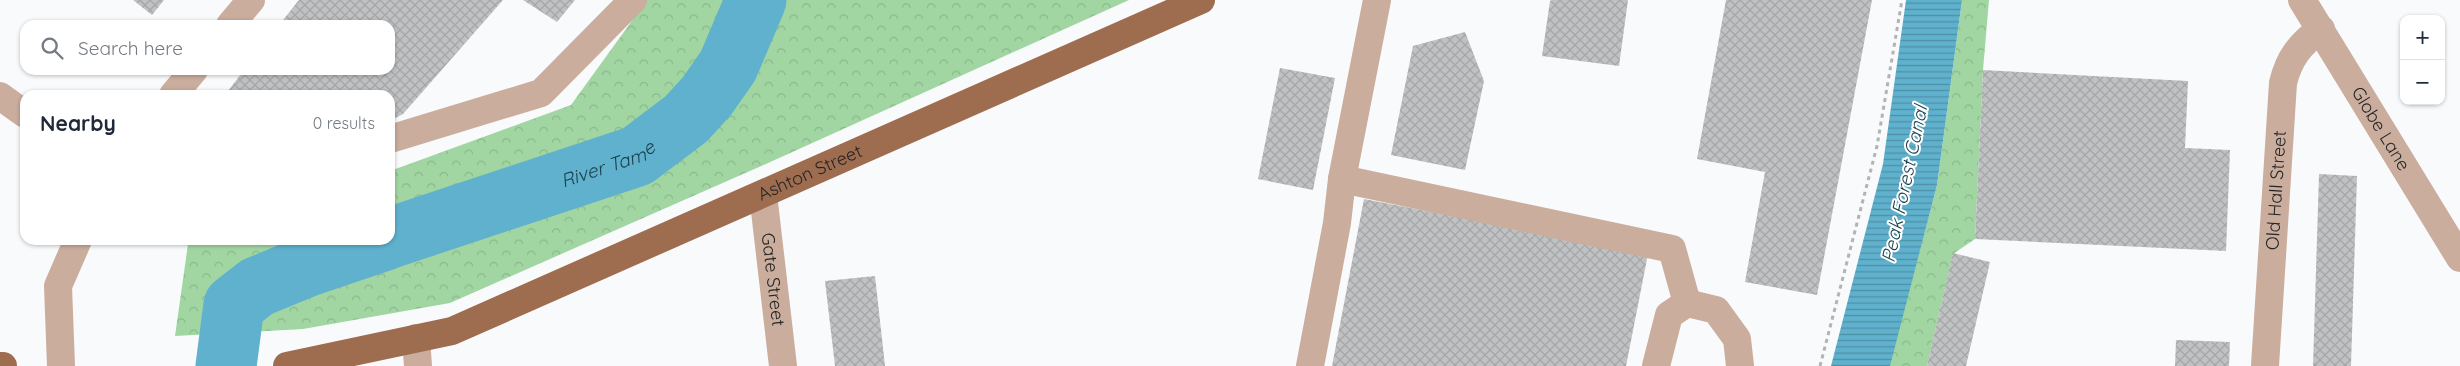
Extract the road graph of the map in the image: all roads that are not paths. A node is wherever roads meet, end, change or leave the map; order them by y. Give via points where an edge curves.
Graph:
1 (251, 0) edge
2 (633, 0) edge
3 (1200, 0) edge
4 (1377, 0) edge
5 (2302, 0) edge
6 (234, 20) edge
7 (2321, 29) junction
8 (190, 75) edge
9 (177, 90) edge
10 (0, 96) edge
11 (20, 110) edge
12 (395, 137) edge
13 (1342, 179) junction
14 (763, 194) junction
15 (76, 245) edge
16 (2460, 258) edge
17 (1687, 303) junction
18 (416, 338) junction
19 (61, 366) edge
20 (287, 366) edge
21 (418, 366) edge
22 (783, 366) edge
23 (1310, 366) edge
24 (1656, 366) edge
25 (1740, 366) edge
26 (2265, 366) edge

1 - 6 street
2 - 12 street via 541,93
3 - 14 main road, Ashton Street
4 - 13 street
5 - 7 street, Globe Lane
7 - 16 street, Globe Lane
7 - 26 street, Old Hall Street via 2294,53 2283,83
8 - 9 street
10 - 11 street
13 - 17 street via 1672,249
13 - 23 street via 1338,223
14 - 18 main road, Ashton Street via 452,331
14 - 22 street, Gate Street
15 - 19 street via 58,286
17 - 24 street via 1669,315
17 - 25 street via 1716,310 1737,339
18 - 20 main road, Ashton Street
18 - 21 street

